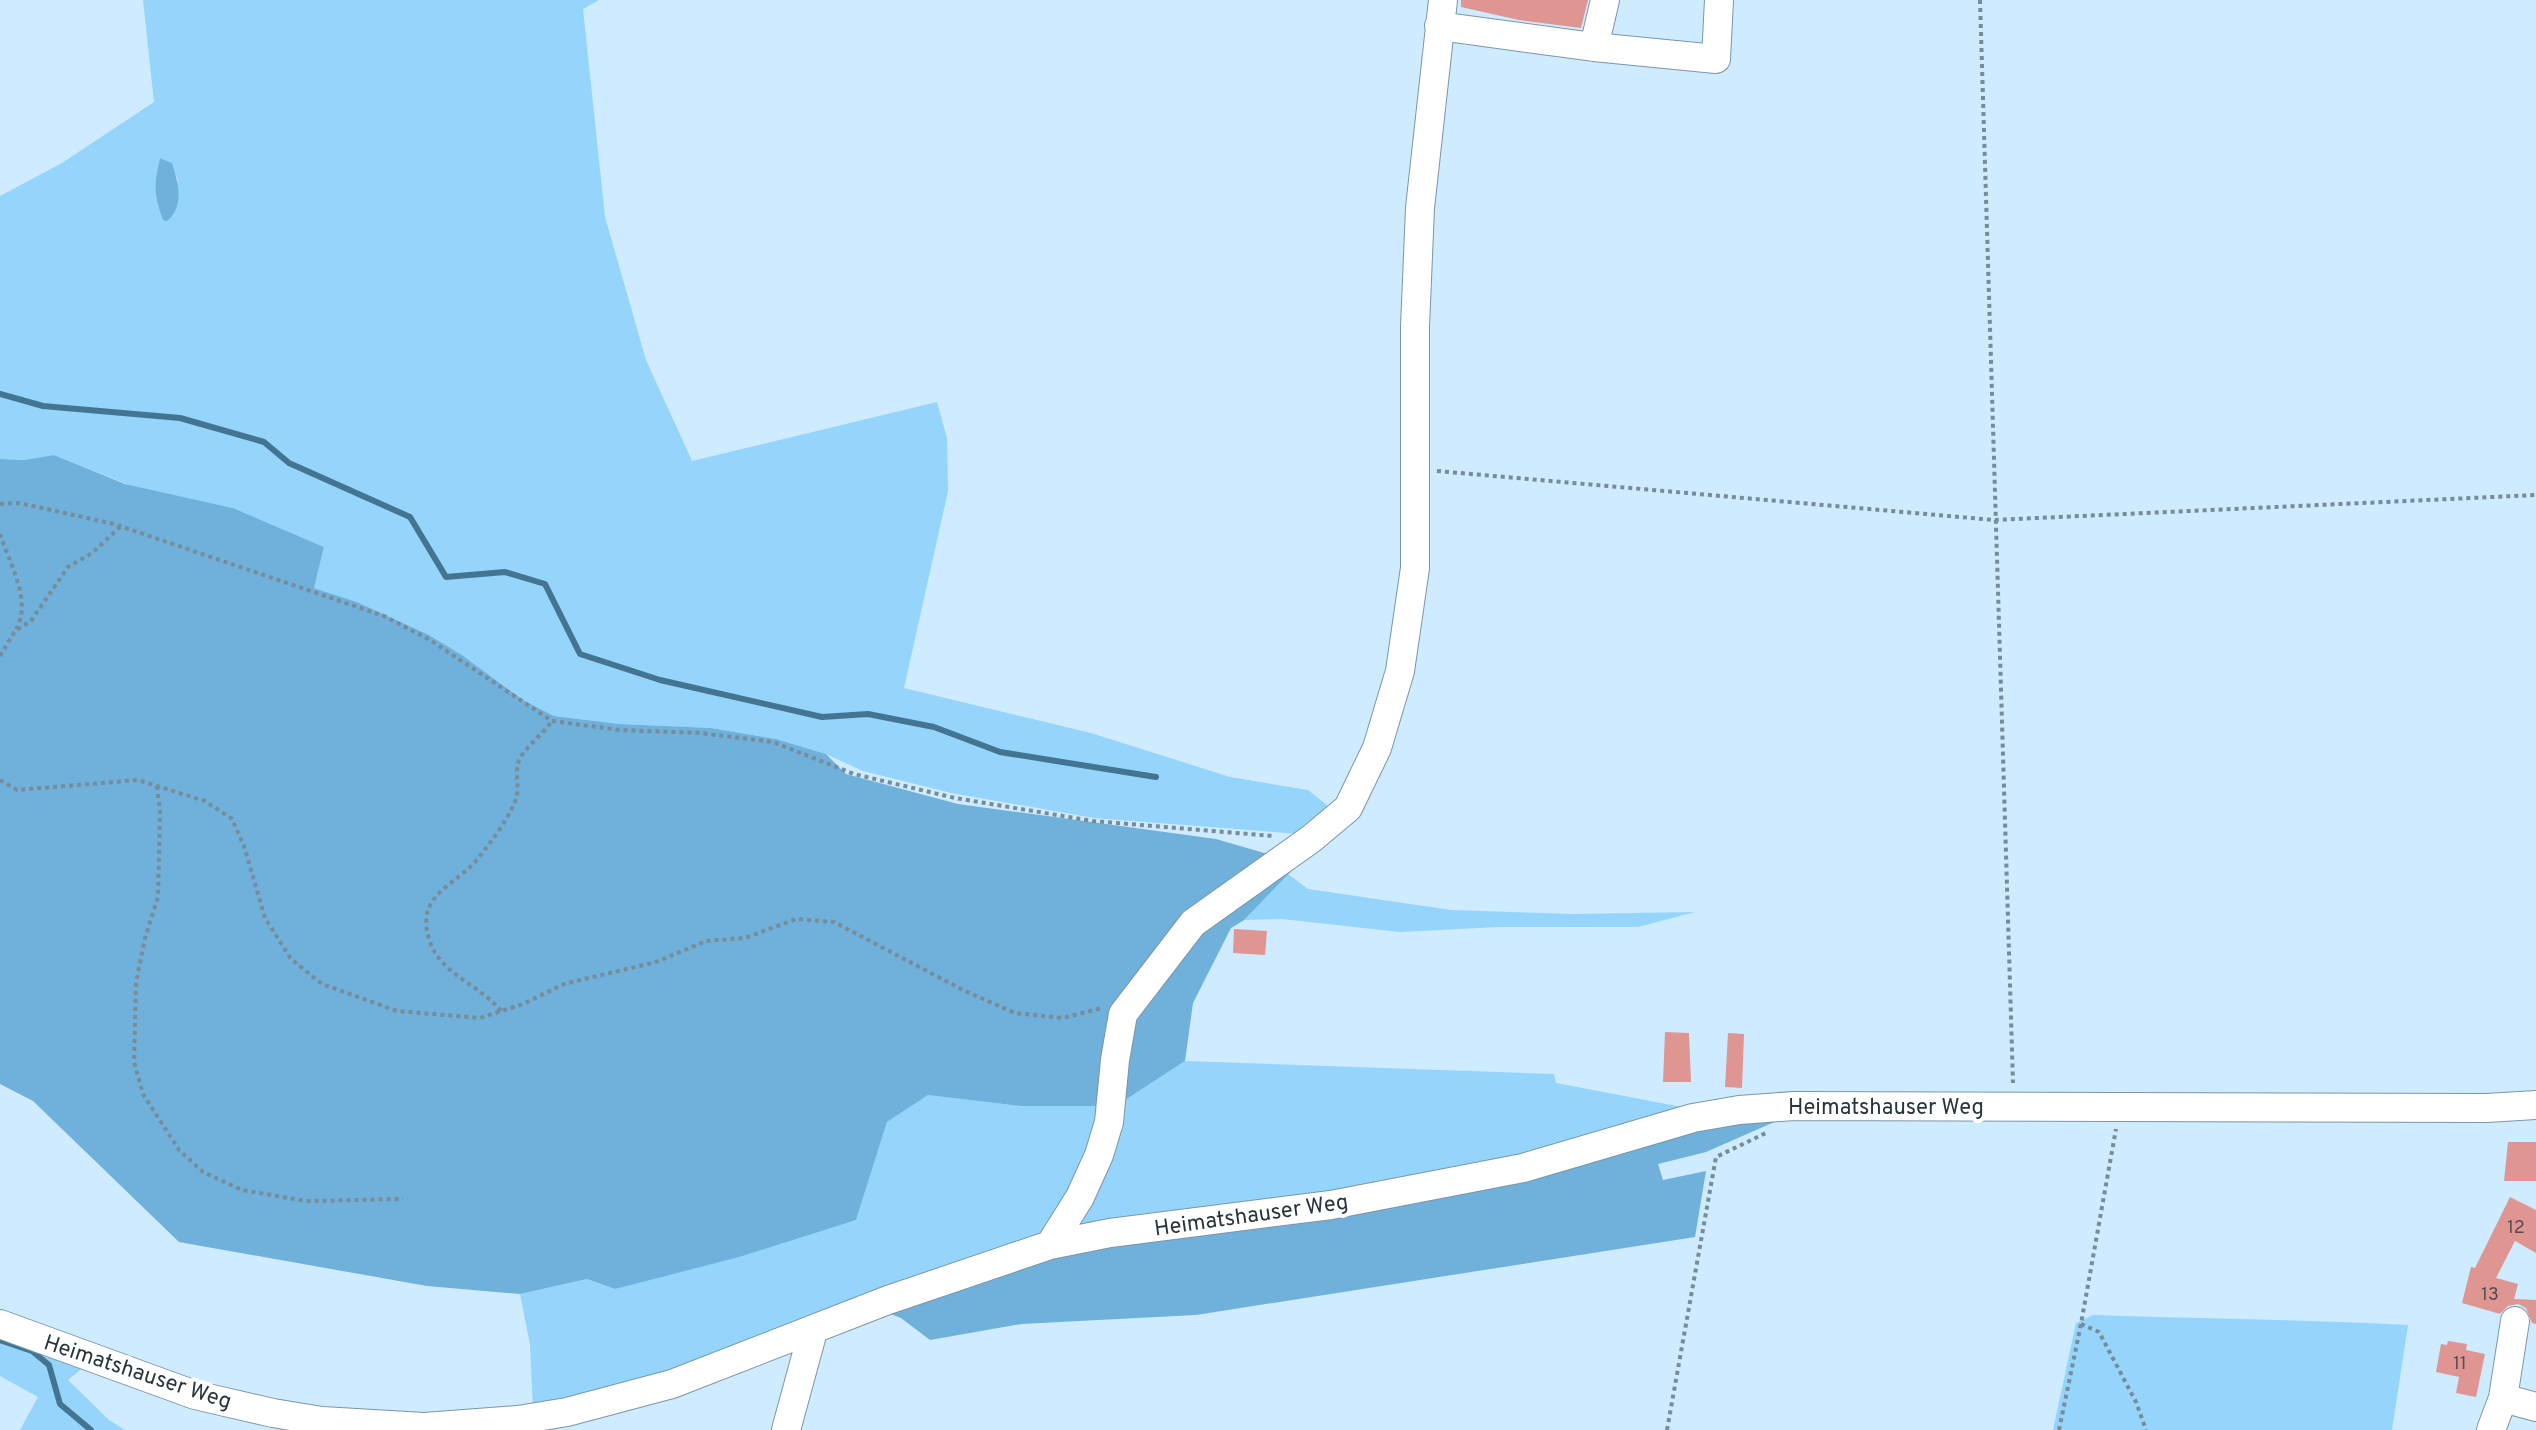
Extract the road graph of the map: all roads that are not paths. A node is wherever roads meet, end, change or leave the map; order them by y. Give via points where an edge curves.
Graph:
1 (1605, 0) edge
2 (1719, 0) edge
3 (1441, 14) edge
4 (1594, 47) junction
5 (2536, 1105) edge
6 (1050, 1245) junction
7 (2515, 1321) dead end
8 (0, 1324) edge
9 (813, 1331) junction
10 (2503, 1398) junction
11 (2536, 1407) edge
12 (786, 1430) edge
13 (2491, 1430) edge

1 - 4 street
2 - 4 street via 1716,59
3 - 4 street
3 - 6 street via 1420,208 1415,568 1400,671 1377,748 1348,808 1193,923 1123,1014 1109,1122 1099,1155
5 - 6 street, Heimatshauser Weg via 1739,1110 1693,1118 1523,1168 1331,1205
6 - 9 street, Heimatshauser Weg
7 - 10 street
8 - 9 street, Heimatshauser Weg via 195,1395 322,1421 424,1427 567,1412 672,1384
9 - 12 street
10 - 11 street
10 - 13 street

